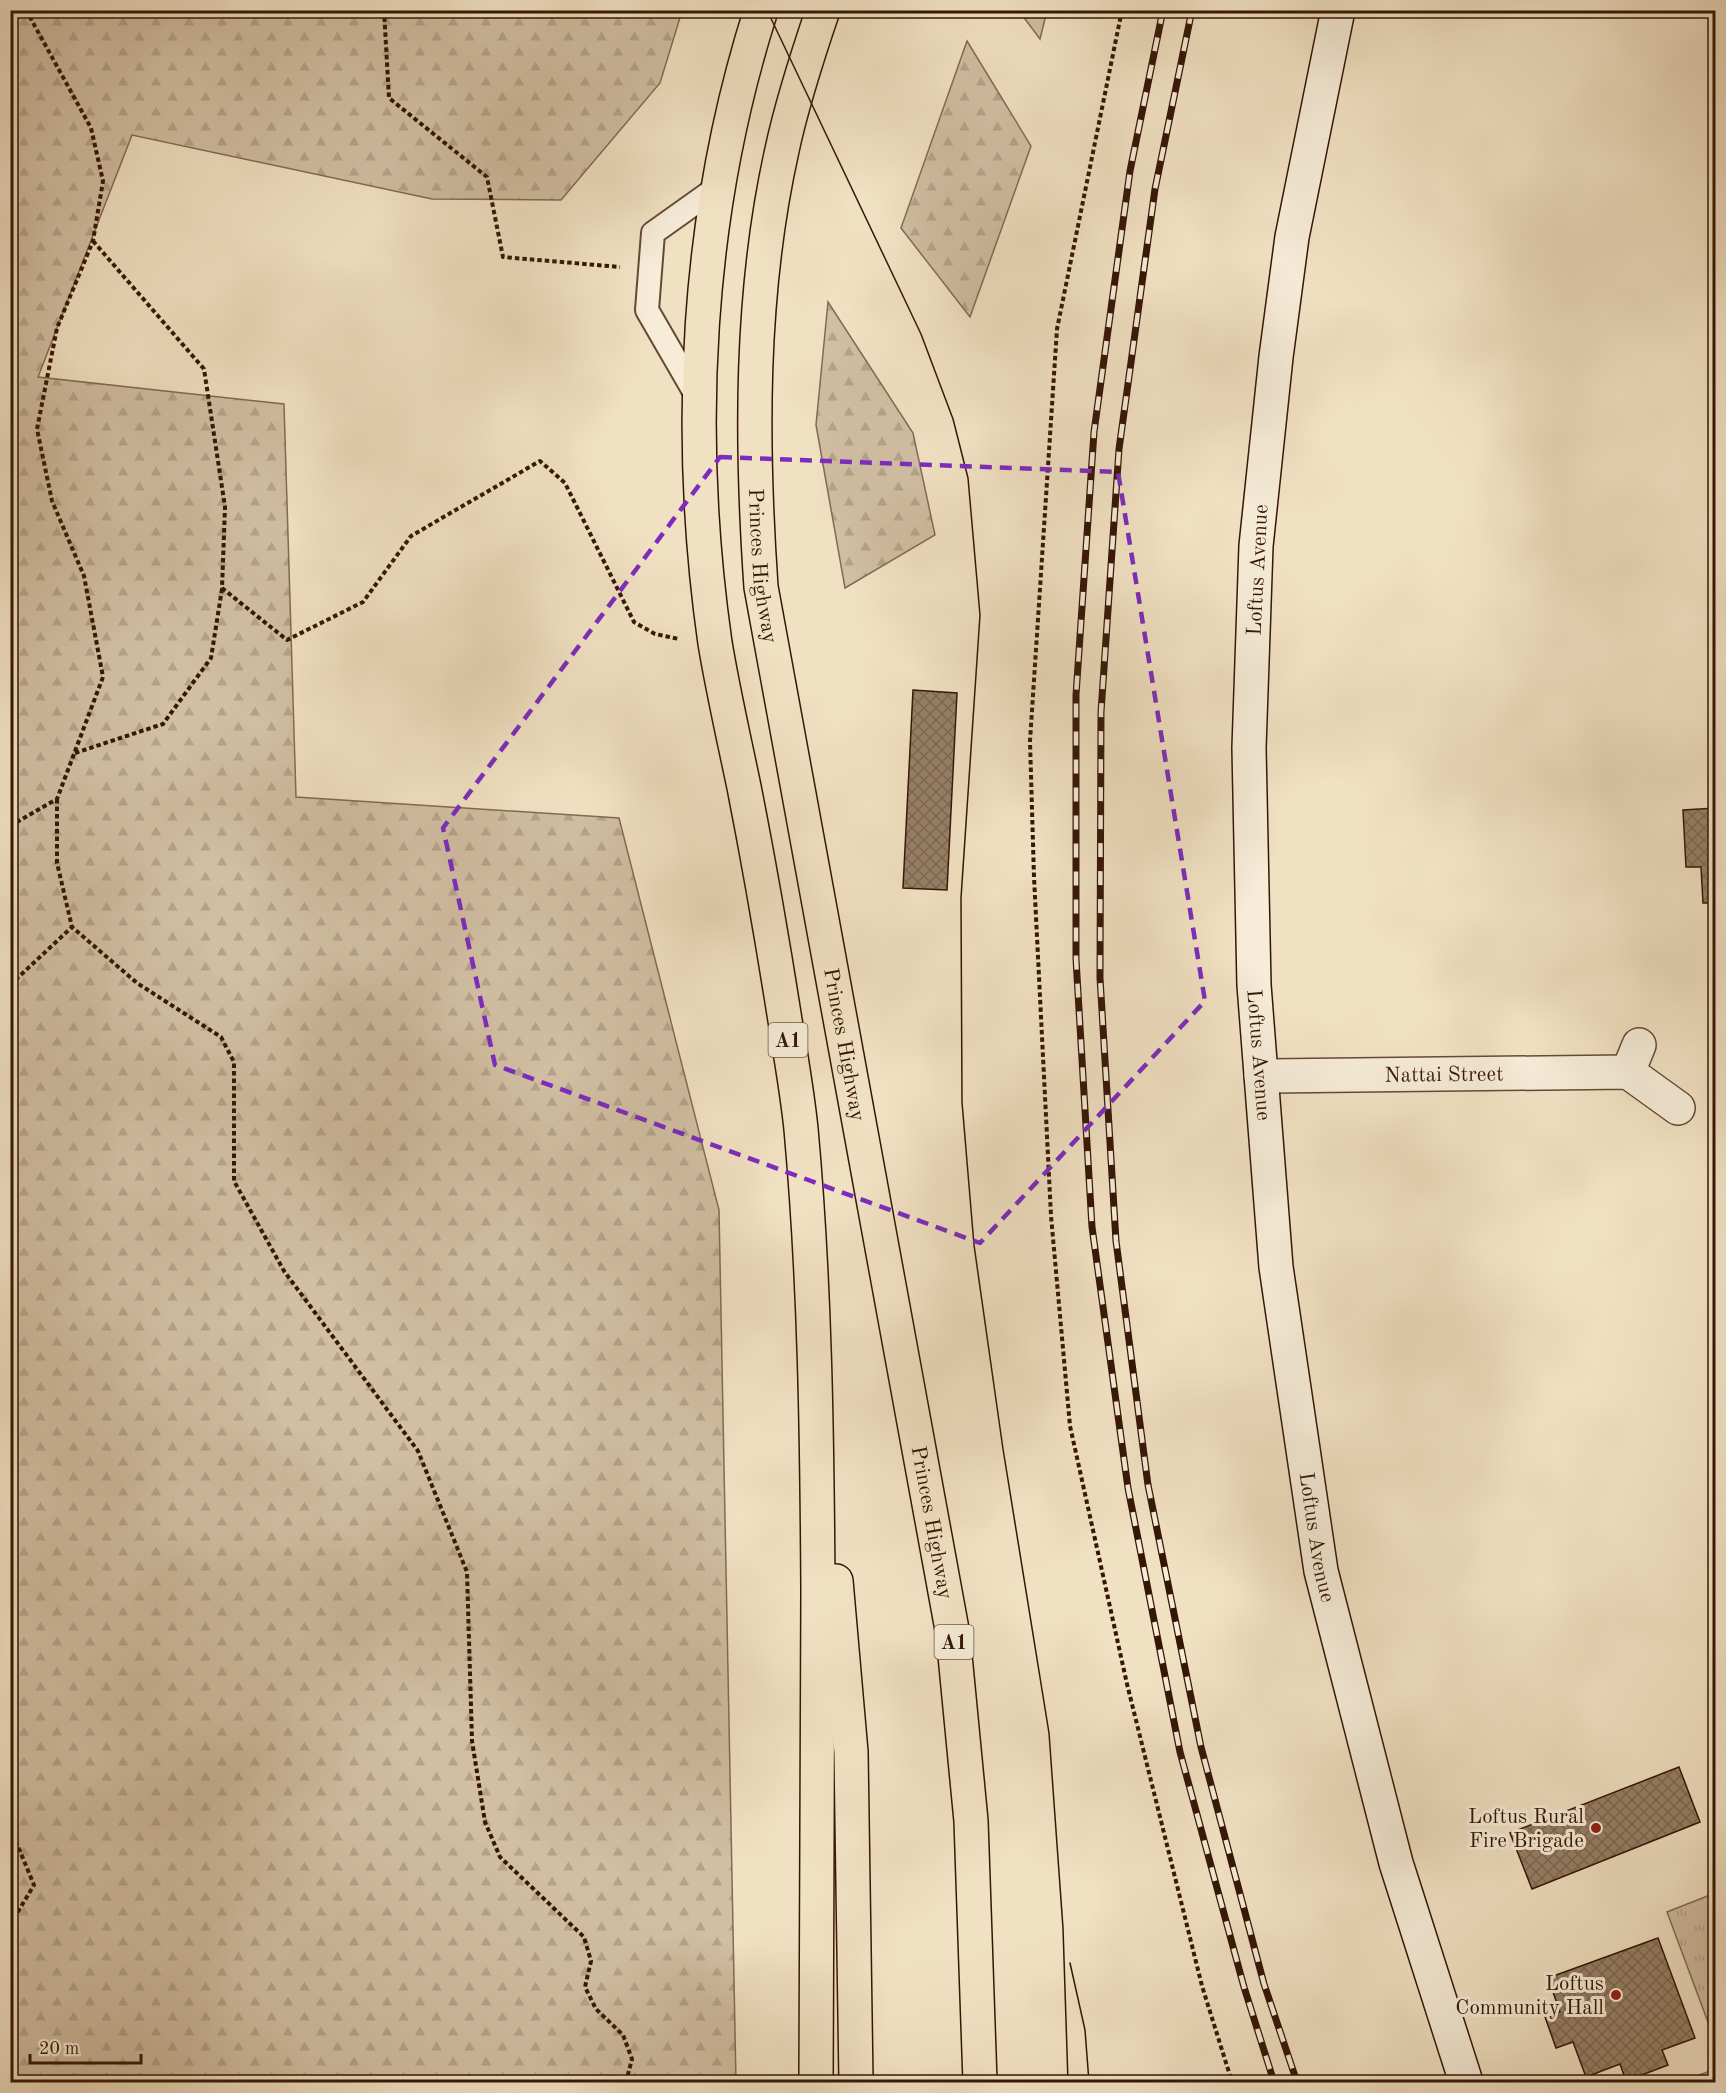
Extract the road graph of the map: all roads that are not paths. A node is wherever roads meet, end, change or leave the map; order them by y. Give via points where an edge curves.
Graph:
1 (761, 10) edge
2 (823, 10) edge
3 (1338, 10) edge
4 (719, 186) junction
5 (699, 400) junction
6 (1261, 1076) junction
7 (1678, 1108) dead end
8 (817, 1400) junction
9 (979, 2030) junction
10 (816, 2082) edge
11 (856, 2082) edge
12 (967, 2082) edge
13 (980, 2082) edge
14 (1466, 2082) edge

1 - 4 highway, A1 via 742,71
2 - 9 highway, Princes Highway / A1 via 781,152 760,297 754,492 761,587 953,1635 971,1821
3 - 6 street, Loftus Avenue via 1292,237 1256,546 1249,748 1254,985
4 - 5 highway, A1 via 701,344
4 - 5 lane via 653,233 647,310
5 - 8 highway, A1 via 702,524 716,645 763,882 800,1122 812,1267
6 - 7 street, Nattai Street via 1633,1059
6 - 14 street, Loftus Avenue via 1275,1267 1321,1571 1396,1863
8 - 10 highway, A1
8 - 11 highway via 848,1699
9 - 12 highway
9 - 13 highway, Princes Highway / A1

